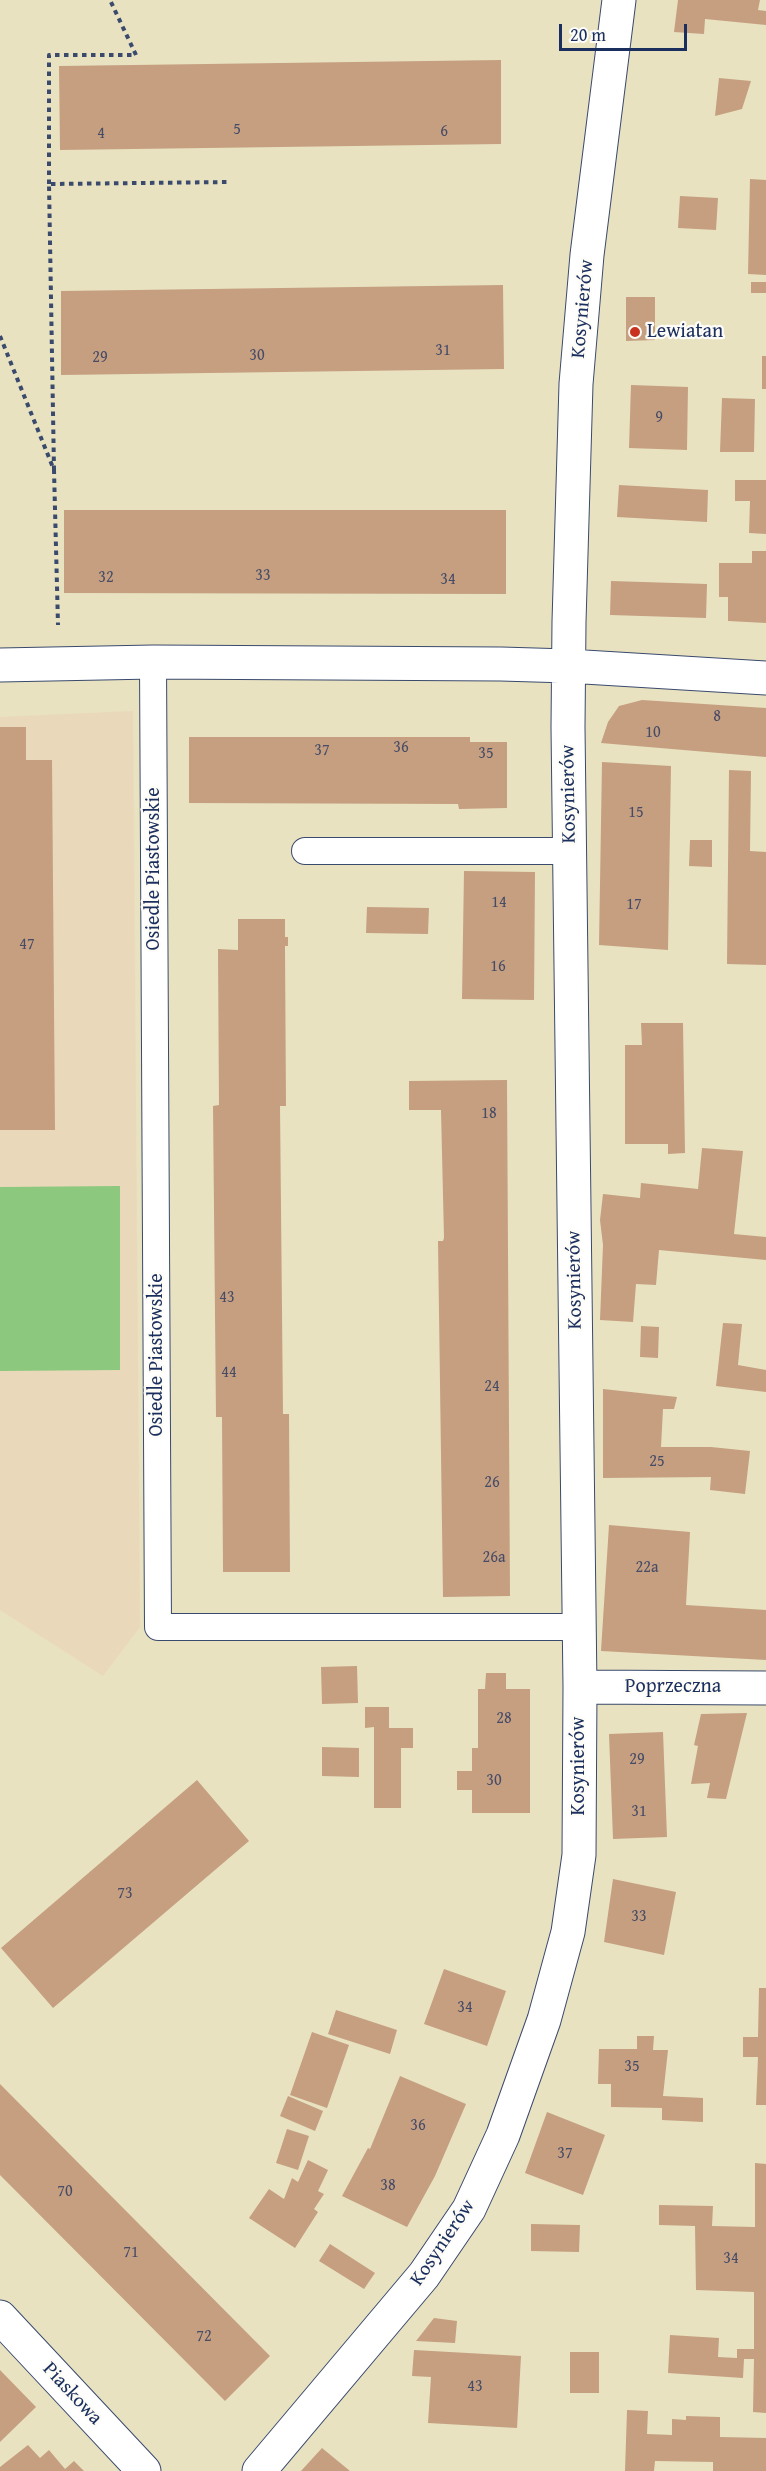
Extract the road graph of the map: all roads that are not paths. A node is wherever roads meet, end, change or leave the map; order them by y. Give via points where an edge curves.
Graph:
1 (619, 0) edge
2 (153, 662) junction
3 (0, 665) edge
4 (568, 666) junction
5 (766, 678) edge
6 (305, 851) dead end
7 (570, 851) junction
8 (579, 1627) junction
9 (580, 1687) junction
10 (766, 1688) edge
11 (0, 2317) edge
12 (144, 2471) edge
13 (259, 2471) edge

1 - 4 street, Kosynierów via 587,255 576,384
2 - 3 street
2 - 4 street
2 - 8 lane, Osiedle Piastowskie via 158,1627
4 - 5 street
4 - 7 street, Kosynierów
6 - 7 lane
7 - 8 street, Kosynierów
8 - 9 street, Kosynierów
9 - 10 street, Poprzeczna
9 - 13 street, Kosynierów via 579,1855 568,1932 544,2020 503,2135 469,2209 424,2275
11 - 12 street, Piaskowa

